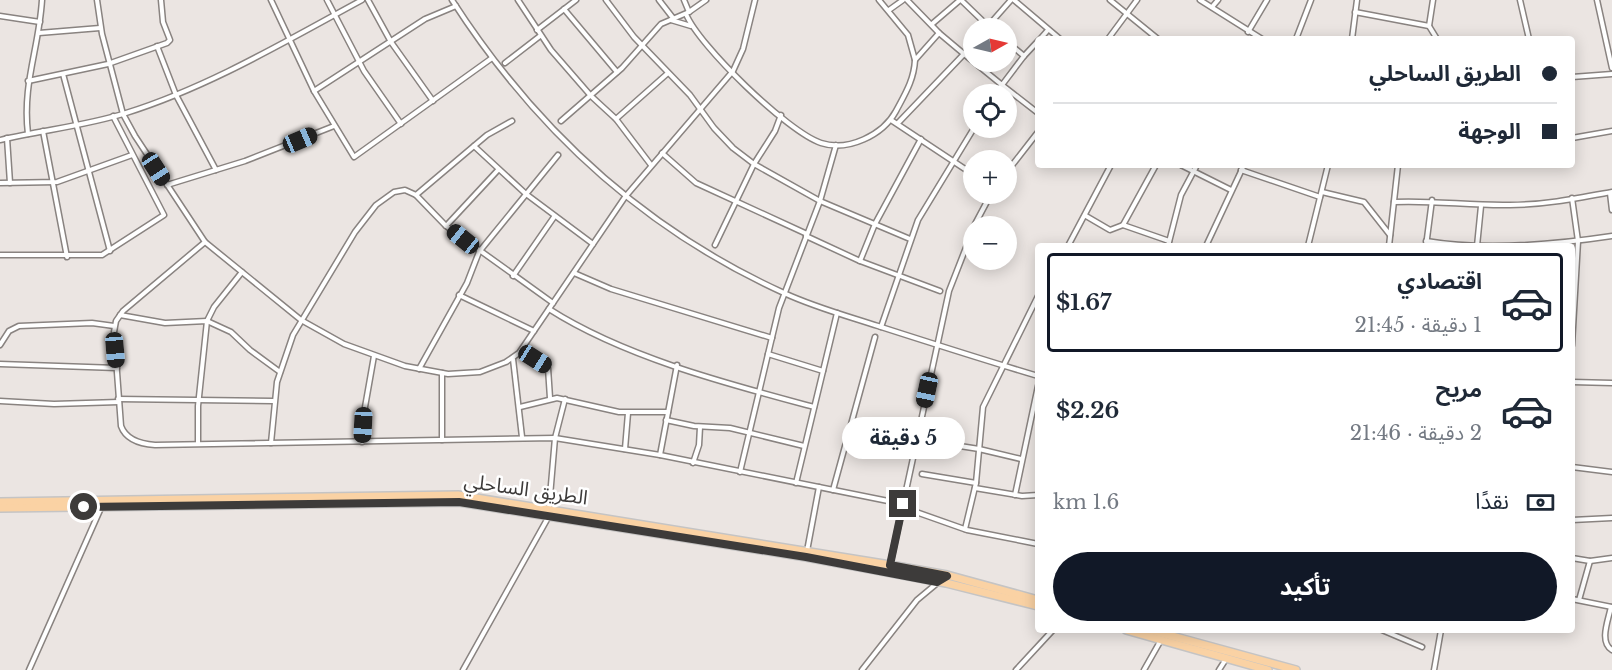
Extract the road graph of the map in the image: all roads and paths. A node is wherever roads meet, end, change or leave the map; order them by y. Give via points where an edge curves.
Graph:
1 (42, 0) edge
2 (97, 0) edge
3 (161, 0) edge
4 (271, 0) edge
5 (327, 0) edge
6 (362, 0) edge
7 (368, 0) edge
8 (452, 0) edge
9 (518, 0) edge
10 (576, 0) edge
11 (606, 0) edge
12 (659, 0) edge
13 (684, 0) edge
14 (706, 0) edge
15 (755, 0) edge
16 (879, 0) edge
17 (905, 0) edge
18 (961, 0) edge
19 (1013, 0) edge
20 (1110, 0) edge
21 (1137, 0) edge
22 (1200, 0) edge
23 (1218, 0) edge
24 (1266, 0) edge
25 (1311, 0) edge
26 (1357, 0) edge
27 (1433, 0) edge
28 (1520, 0) edge
29 (1597, 0) edge
30 (456, 6) junction
31 (1212, 7) junction
32 (564, 9) junction
33 (889, 10) junction
34 (1355, 12) junction
35 (688, 13) junction
36 (1127, 14) junction
37 (333, 15) junction
38 (0, 16) edge
39 (979, 18) edge
40 (998, 18) edge
41 (672, 19) junction
42 (40, 22) junction
43 (932, 24) junction
44 (691, 26) junction
45 (1429, 26) junction
46 (100, 28) junction
47 (537, 30) junction
48 (1048, 30) junction
49 (1248, 32) junction
50 (39, 33) junction
51 (939, 33) junction
52 (540, 36) junction
53 (1043, 36) edge
54 (1056, 36) edge
55 (1110, 36) edge
56 (1154, 36) edge
57 (1256, 36) edge
58 (1297, 36) edge
59 (1352, 36) edge
60 (1435, 36) edge
61 (1527, 36) edge
62 (288, 39) junction
63 (391, 42) junction
64 (642, 44) junction
65 (1035, 44) edge
66 (157, 46) junction
67 (1017, 50) edge
68 (963, 54) joint
69 (1024, 56) junction
70 (492, 58) junction
71 (915, 60) junction
72 (360, 63) junction
73 (505, 63) dead end
74 (108, 64) junction
75 (1612, 68) edge
76 (617, 72) junction
77 (986, 72) edge
78 (668, 73) junction
79 (63, 74) junction
80 (731, 74) junction
81 (1612, 74) edge
82 (1575, 77) edge
83 (28, 81) junction
84 (1001, 84) edge
85 (1003, 84) edge
86 (314, 91) junction
87 (176, 95) junction
88 (591, 96) junction
89 (1017, 97) edge
90 (433, 101) junction
91 (700, 111) junction
92 (1035, 111) edge
93 (123, 114) junction
94 (781, 115) junction
95 (113, 116) junction
96 (616, 119) junction
97 (891, 120) junction
98 (512, 121) dead end
99 (561, 121) dead end
100 (898, 123) junction
101 (77, 124) junction
102 (401, 124) junction
103 (334, 126) junction
104 (43, 131) junction
105 (1612, 131) edge
106 (28, 134) junction
107 (1035, 136) edge
108 (1575, 137) edge
109 (7, 138) junction
110 (967, 138) edge
111 (921, 139) junction
112 (0, 140) edge
113 (836, 145) junction
114 (474, 146) junction
115 (662, 153) junction
116 (132, 155) junction
117 (558, 155) dead end
118 (1017, 159) edge
119 (952, 160) junction
120 (754, 164) junction
121 (651, 165) junction
122 (963, 168) edge
123 (1110, 168) edge
124 (1154, 168) edge
125 (1188, 168) edge
126 (1196, 168) edge
127 (1242, 168) edge
128 (1327, 168) edge
129 (1398, 168) edge
130 (216, 170) junction
131 (498, 170) junction
132 (1194, 171) junction
133 (90, 172) junction
134 (54, 182) junction
135 (0, 183) edge
136 (10, 183) junction
137 (167, 185) junction
138 (1231, 190) junction
139 (1322, 192) junction
140 (1611, 192) edge
141 (526, 194) junction
142 (416, 195) junction
143 (625, 197) junction
144 (1320, 197) junction
145 (1572, 198) junction
146 (1432, 200) junction
147 (736, 201) junction
148 (820, 201) junction
149 (1394, 202) junction
150 (1481, 206) junction
151 (1612, 210) edge
152 (1086, 216) junction
153 (554, 217) junction
154 (875, 224) junction
155 (1123, 225) junction
156 (447, 226) junction
157 (806, 235) junction
158 (1390, 235) junction
159 (1612, 236) edge
160 (910, 239) junction
161 (1578, 241) junction
162 (205, 242) junction
163 (1070, 243) edge
164 (1166, 243) edge
165 (1168, 243) edge
166 (1207, 243) edge
167 (1309, 243) edge
168 (1389, 243) edge
169 (1426, 243) edge
170 (1477, 243) edge
171 (1528, 243) edge
172 (593, 244) junction
173 (715, 245) dead end
174 (110, 251) junction
175 (479, 252) junction
176 (0, 255) edge
177 (963, 255) edge
178 (67, 257) junction
179 (860, 261) junction
180 (242, 272) junction
181 (574, 273) junction
182 (898, 275) junction
183 (513, 276) junction
184 (940, 291) dead end
185 (784, 293) junction
186 (1575, 293) edge
187 (459, 295) junction
188 (1035, 302) edge
189 (553, 303) junction
190 (549, 309) junction
191 (837, 313) junction
192 (119, 314) junction
193 (301, 320) junction
194 (207, 321) junction
195 (114, 326) junction
196 (881, 327) junction
197 (534, 331) junction
198 (875, 337) dead end
199 (773, 338) junction
200 (0, 345) edge
201 (936, 345) junction
202 (521, 351) junction
203 (768, 354) junction
204 (374, 356) junction
205 (513, 359) junction
206 (0, 364) edge
207 (677, 365) junction
208 (1002, 366) junction
209 (117, 368) junction
210 (419, 369) junction
211 (823, 371) junction
212 (280, 372) junction
213 (442, 373) junction
214 (1035, 375) edge
215 (1575, 382) edge
216 (1612, 383) edge
217 (758, 392) junction
218 (550, 398) junction
219 (565, 399) junction
220 (1035, 399) edge
221 (118, 400) junction
222 (198, 400) junction
223 (0, 401) edge
224 (273, 401) junction
225 (520, 407) junction
226 (814, 407) junction
227 (668, 412) junction
228 (628, 413) junction
229 (666, 420) junction
230 (700, 427) junction
231 (748, 434) junction
232 (522, 437) junction
233 (555, 438) junction
234 (442, 440) junction
235 (928, 441) dead end
236 (362, 442) junction
237 (198, 443) junction
238 (271, 443) junction
239 (804, 446) junction
240 (626, 449) junction
241 (980, 449) junction
242 (660, 455) junction
243 (1021, 459) junction
244 (693, 462) junction
245 (1575, 467) edge
246 (740, 472) junction
247 (1612, 472) edge
248 (922, 474) dead end
249 (796, 483) junction
250 (976, 485) junction
251 (819, 488) junction
252 (833, 490) junction
253 (1015, 495) junction
254 (1035, 495) edge
255 (0, 502) edge
256 (903, 505) junction
257 (101, 507) junction
258 (0, 508) edge
259 (549, 512) junction
260 (1612, 518) edge
261 (1575, 520) edge
262 (965, 529) junction
263 (1035, 543) edge
264 (807, 551) junction
265 (1575, 558) edge
266 (1612, 558) edge
267 (1590, 561) junction
268 (890, 565) junction
269 (947, 576) junction
270 (937, 582) junction
271 (1035, 599) edge
272 (1575, 599) edge
273 (1579, 600) junction
274 (1035, 605) edge
275 (1611, 607) edge
276 (1050, 633) edge
277 (1136, 633) edge
278 (1161, 633) edge
279 (1389, 633) edge
280 (1440, 633) edge
281 (1161, 640) junction
282 (1422, 647) dead end
283 (1612, 650) edge
284 (1226, 658) junction
285 (29, 670) edge
286 (463, 670) edge
287 (862, 670) edge
288 (1016, 670) edge
289 (1144, 670) edge
290 (1219, 670) edge
291 (1268, 670) edge
292 (1296, 670) edge
293 (1434, 670) edge

1 - 42 street
2 - 46 street
3 - 66 street via 170,40
4 - 62 street
5 - 37 street
6 - 37 street
7 - 63 street
8 - 30 street
9 - 47 street
10 - 32 street
11 - 64 street
12 - 41 street
13 - 35 street
14 - 35 street
15 - 80 street via 743,49
16 - 33 street
17 - 33 street
17 - 43 street
18 - 39 street
18 - 43 street
19 - 40 street
19 - 48 street
20 - 36 street
21 - 36 street
22 - 31 street
23 - 31 street
24 - 49 street
25 - 58 street
26 - 34 street
27 - 45 street
28 - 61 street
29 - 75 street
30 - 63 street via 426,19
30 - 70 street
31 - 49 street
32 - 47 street
32 - 76 street
33 - 71 street via 912,44
34 - 45 street
34 - 59 street
35 - 41 street
35 - 44 street
36 - 55 street
36 - 56 street
37 - 62 street
37 - 72 street
38 - 42 street
41 - 44 street
41 - 64 street via 661,24
42 - 50 street
43 - 51 street
44 - 80 street
45 - 60 street
46 - 50 street
46 - 74 street
47 - 52 street
48 - 53 street
48 - 54 street
49 - 57 street
50 - 83 street
51 - 68 street
51 - 71 street
52 - 73 street
52 - 88 street
62 - 86 street
62 - 87 street
63 - 72 street
63 - 90 street
64 - 76 street
64 - 78 street
65 - 69 street
66 - 74 street
66 - 87 street
67 - 69 street
68 - 100 street
69 - 85 street
70 - 90 street
70 - 143 street via 550,128
71 - 97 street via 913,78
72 - 86 street
72 - 102 street
74 - 79 street
74 - 93 street
76 - 88 street
77 - 84 street
78 - 91 street
78 - 96 street
79 - 83 street
79 - 101 street
80 - 91 street
80 - 94 street
81 - 82 street
83 - 106 street
86 - 103 street
87 - 93 street
87 - 130 street
88 - 96 street
88 - 99 street
89 - 92 street
90 - 102 street
91 - 115 street
91 - 120 street via 724,139
93 - 95 street
93 - 137 street
94 - 113 street via 813,139
94 - 120 street
95 - 101 street
95 - 116 street
96 - 121 street
97 - 100 street
97 - 113 street via 886,127 856,142
98 - 114 street
100 - 111 street
101 - 104 street
101 - 133 street
102 - 103 street via 354,157
103 - 130 street
104 - 106 street
104 - 134 street
105 - 108 street
106 - 109 street
107 - 118 street
109 - 112 street
109 - 136 street
110 - 119 street
111 - 119 street
111 - 154 street
113 - 148 street
114 - 131 street
114 - 142 street
115 - 121 street
115 - 147 street via 690,179
116 - 133 street
116 - 174 street via 165,214
117 - 141 street
119 - 122 street
119 - 160 street
120 - 147 street
120 - 148 street
121 - 143 street
123 - 152 street
124 - 155 street
125 - 132 street
126 - 132 street
127 - 138 street
127 - 144 street
128 - 139 street
129 - 149 street
130 - 137 street
131 - 141 street
131 - 156 street
132 - 138 street
132 - 165 street via 1181,195
133 - 134 street
133 - 174 street
134 - 136 street
134 - 178 street
135 - 136 street
137 - 162 street
138 - 166 street
139 - 144 street
139 - 158 street via 1364,202
140 - 145 street
140 - 151 street
141 - 153 street
141 - 175 street
142 - 156 street
142 - 193 street via 405,190 394,192 376,205
143 - 172 street
143 - 185 street via 685,238
144 - 167 street
145 - 150 street
145 - 161 street
146 - 149 street
146 - 150 street
146 - 169 street
147 - 157 street
147 - 173 street
148 - 154 street
148 - 157 street
149 - 158 street
150 - 170 street
152 - 155 street via 1110,230
152 - 163 street
153 - 172 street
153 - 183 street
154 - 160 street
154 - 179 street
155 - 164 street
156 - 175 street
157 - 179 street
157 - 185 street
158 - 168 street
159 - 161 street
160 - 182 street
161 - 171 street
161 - 186 street
162 - 180 street
162 - 192 street
172 - 181 street
174 - 178 street via 99,256
175 - 183 street
175 - 187 street
176 - 178 street
177 - 201 street via 949,291
179 - 182 street
180 - 193 street
180 - 194 street
181 - 189 street
181 - 199 street via 611,289
182 - 184 street
182 - 196 street
183 - 189 street
185 - 191 street
185 - 199 street
187 - 197 street
187 - 210 street
188 - 208 street
189 - 190 street
190 - 197 street
190 - 207 street via 590,334
191 - 196 street
191 - 211 street
192 - 194 street via 165,323
192 - 195 street
193 - 204 street
193 - 212 street
194 - 212 street via 231,332
194 - 222 street
195 - 200 street via 87,323 16,327
195 - 209 street
196 - 201 street
197 - 202 street
198 - 252 street
199 - 203 street
201 - 208 street
201 - 256 street
202 - 205 street
202 - 218 street via 548,368
203 - 211 street
203 - 217 street
204 - 210 street
204 - 236 street
205 - 213 street via 471,374
205 - 225 street
206 - 209 street
207 - 217 street
207 - 227 street
208 - 214 street
208 - 241 street via 983,407
209 - 221 street
210 - 213 street
211 - 226 street
212 - 224 street
213 - 234 street
215 - 216 street
217 - 226 street
217 - 231 street
218 - 219 street
218 - 225 street
219 - 228 street
219 - 233 street
220 - 243 street
221 - 222 street
221 - 223 street via 54,404
221 - 237 street via 123,432 136,442
222 - 224 street
222 - 237 street
224 - 238 street
225 - 232 street
226 - 239 street
227 - 228 street
227 - 229 street
228 - 240 street
229 - 230 street
229 - 242 street
230 - 231 street via 725,427
230 - 244 street
231 - 239 street
231 - 246 street
232 - 233 street
232 - 234 street
233 - 240 street
233 - 259 street
234 - 236 street
235 - 241 street
236 - 238 street
237 - 238 street
239 - 249 street
240 - 242 street
241 - 243 street
241 - 250 street
242 - 244 street
243 - 253 street
244 - 246 street
245 - 247 street
246 - 249 street
248 - 250 street
249 - 251 street
250 - 253 street
250 - 262 street
251 - 252 street
251 - 264 street
252 - 256 street
253 - 254 street
255 - 259 highway, الطريق الساحلي via 432,493
256 - 262 street
256 - 268 street
257 - 258 highway, الطريق الساحلي
257 - 259 highway, الطريق الساحلي via 433,501
257 - 285 street
259 - 264 highway, الطريق الساحلي
259 - 270 highway, الطريق الساحلي
259 - 286 street
260 - 261 street
262 - 263 street
264 - 268 highway, الطريق الساحلي
265 - 267 street
266 - 267 street
267 - 273 street
268 - 269 highway, الطريق الساحلي
269 - 270 street
269 - 271 highway, الطريق الساحلي
270 - 274 highway, الطريق الساحلي
270 - 287 street via 917,600
272 - 273 street
273 - 275 street
275 - 283 street via 1605,640
276 - 288 street
277 - 281 highway
278 - 292 highway
279 - 282 street
280 - 293 street
281 - 284 highway
281 - 289 street
284 - 290 street
284 - 291 highway

